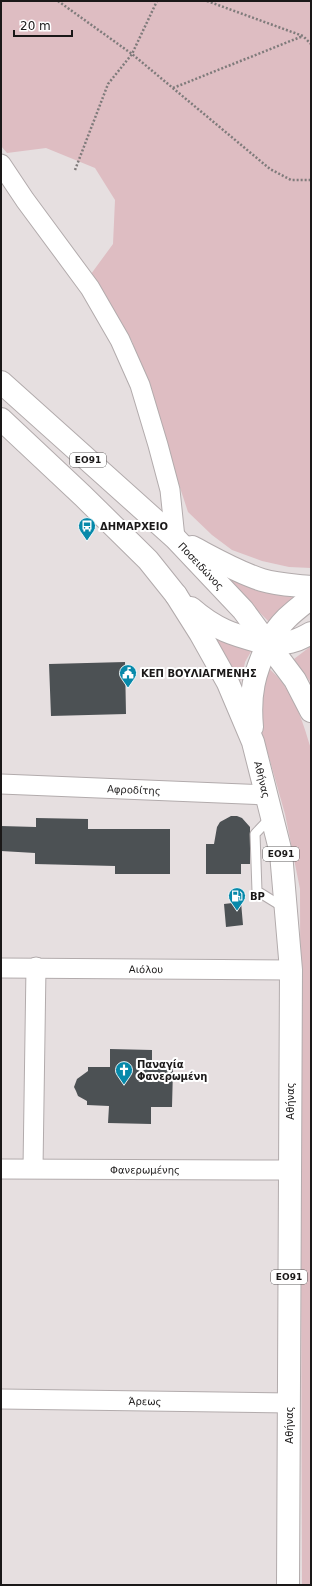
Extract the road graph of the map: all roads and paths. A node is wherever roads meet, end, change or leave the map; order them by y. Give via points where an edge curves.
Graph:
1 (58, 1) edge
2 (157, 1) edge
3 (207, 1) edge
4 (303, 36) junction
5 (311, 44) edge
6 (132, 54) junction
7 (173, 88) junction
8 (1, 164) edge
9 (75, 170) dead end
10 (311, 180) edge
11 (1, 382) edge
12 (1, 419) edge
13 (175, 538) junction
14 (311, 587) edge
15 (176, 596) junction
16 (311, 598) edge
17 (311, 633) edge
18 (268, 644) junction
19 (311, 711) edge
20 (253, 742) junction
21 (1, 784) edge
22 (269, 805) junction
23 (36, 967) junction
24 (1, 968) edge
25 (291, 970) junction
26 (33, 1168) junction
27 (1, 1169) edge
28 (290, 1170) junction
29 (1, 1399) edge
30 (289, 1403) junction
31 (288, 1585) edge

1 - 6 path
2 - 6 path
3 - 4 path
4 - 5 path
4 - 7 path
6 - 7 path
6 - 9 path via 108,84
7 - 10 path via 270,169 291,180
8 - 13 street via 90,288 120,340 140,385 170,490
11 - 13 main road, Ποσειδώνος / ΕΟ91
12 - 15 main road, ΕΟ91 via 148,560
13 - 14 main road via 235,570 263,580
13 - 18 main road, Ποσειδώνος / ΕΟ91 via 243,610
15 - 18 main road via 211,624 226,632
15 - 20 main road, Αθήνας / ΕΟ91 via 228,683
16 - 18 main road via 288,616 274,631
17 - 18 main road via 299,640
18 - 19 main road, ΕΟ91 via 295,680
18 - 20 main road via 252,683 250,710
20 - 22 main road, Αθήνας / ΕΟ91
21 - 22 street, Αφροδίτης
22 - 25 main road, Αθήνας / ΕΟ91 via 281,853
23 - 24 street, Αιόλου
23 - 25 street, Αιόλου
23 - 26 street
25 - 28 main road, Αθήνας / ΕΟ91
26 - 27 street, Φανερωμένης
26 - 28 street, Φανερωμένης
28 - 30 main road, Αθήνας / ΕΟ91
29 - 30 street, Άρεως
30 - 31 main road, Αθήνας / ΕΟ91

